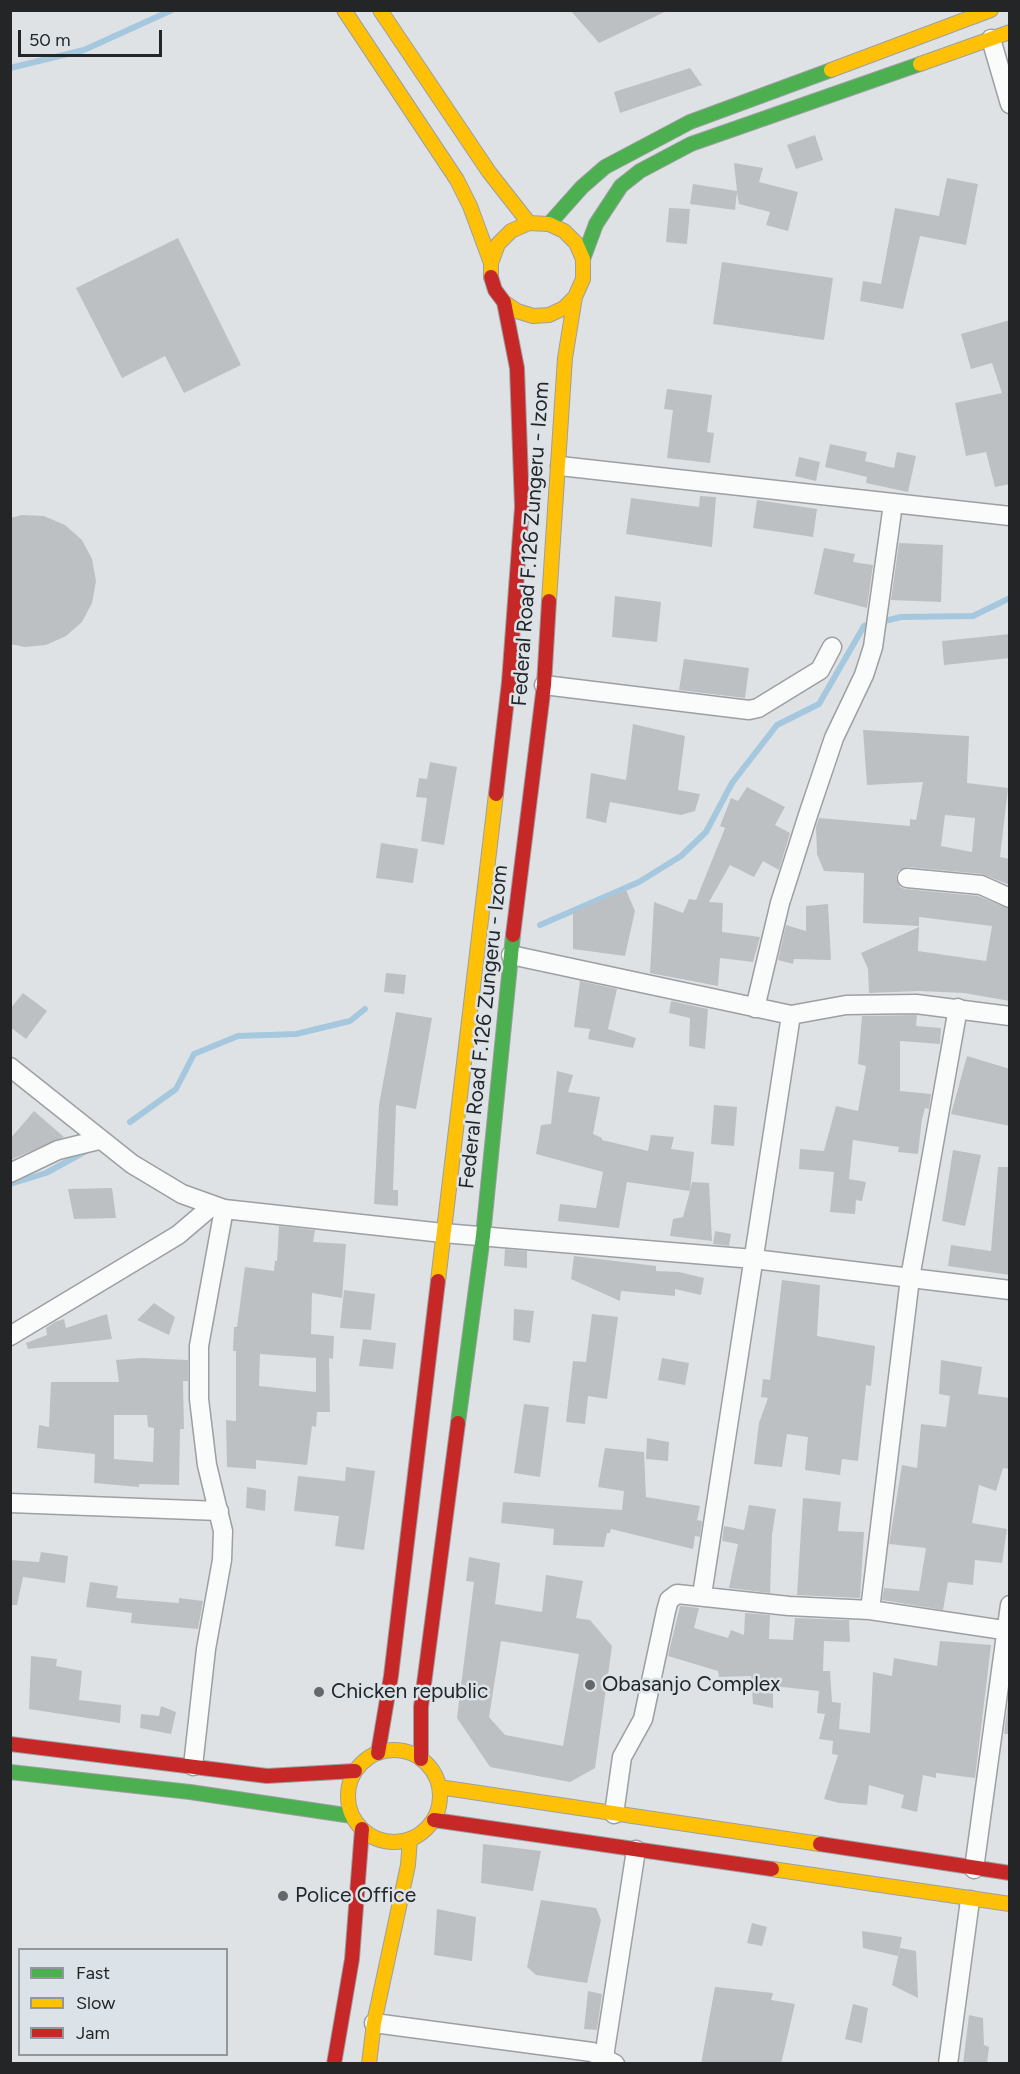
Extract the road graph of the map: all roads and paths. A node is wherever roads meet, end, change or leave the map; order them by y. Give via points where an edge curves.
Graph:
1 (344, 10) edge
2 (380, 10) edge
3 (991, 10) edge
4 (1010, 32) edge
5 (991, 39) junction
6 (1010, 104) edge
7 (529, 223) junction
8 (549, 224) junction
9 (583, 259) junction
10 (491, 263) junction
11 (575, 297) junction
12 (504, 302) junction
13 (560, 465) junction
14 (893, 504) junction
15 (1010, 516) edge
16 (831, 646) dead end
17 (544, 685) junction
18 (907, 878) dead end
19 (1010, 898) edge
20 (511, 955) junction
21 (755, 1008) junction
22 (958, 1008) junction
23 (791, 1015) junction
24 (1010, 1016) edge
25 (10, 1067) edge
26 (99, 1140) junction
27 (10, 1173) edge
28 (218, 1208) junction
29 (443, 1233) junction
30 (483, 1236) junction
31 (754, 1259) junction
32 (910, 1278) junction
33 (1010, 1290) edge
34 (10, 1336) edge
35 (10, 1503) edge
36 (219, 1510) junction
37 (702, 1595) junction
38 (1010, 1605) edge
39 (870, 1611) junction
40 (1008, 1631) edge
41 (10, 1744) edge
42 (378, 1753) junction
43 (421, 1759) junction
44 (193, 1766) junction
45 (355, 1771) junction
46 (10, 1772) edge
47 (439, 1787) junction
48 (614, 1814) junction
49 (352, 1815) junction
50 (434, 1820) junction
51 (362, 1829) junction
52 (410, 1839) junction
53 (636, 1850) junction
54 (974, 1869) junction
55 (1010, 1873) edge
56 (970, 1900) junction
57 (1010, 1904) edge
58 (374, 2023) junction
59 (609, 2060) edge
60 (334, 2064) edge
61 (369, 2064) edge
62 (948, 2064) edge

1 - 10 main road via 457,180
2 - 7 main road via 489,172
3 - 8 main road via 690,122 605,167
4 - 5 main road
5 - 6 street
5 - 9 main road via 681,149 640,171 621,186 596,224
7 - 8 main road
7 - 10 main road via 511,231 498,244
8 - 9 main road via 570,237
9 - 11 main road via 583,279
10 - 12 main road via 495,290
11 - 12 main road via 549,315 533,316
11 - 13 main road, Federal Road F.126 Zungeru - Izom via 565,358
12 - 29 main road, Federal Road F.126 Zungeru - Izom via 518,368 522,507 509,682
13 - 14 street
13 - 17 main road, Federal Road F.126 Zungeru - Izom
14 - 15 street
14 - 21 street via 876,632 864,675 834,738 808,815 780,903
16 - 17 street via 820,670 749,710
17 - 20 main road, Federal Road F.126 Zungeru - Izom
18 - 19 street via 981,885
20 - 21 street
20 - 30 main road, Federal Road F.126 Zungeru - Izom
21 - 23 street
22 - 23 street via 863,1004
22 - 24 street
22 - 32 street
23 - 31 street
25 - 26 street
26 - 27 street via 58,1150
26 - 28 street via 182,1194
28 - 29 street
28 - 34 street
28 - 36 street via 199,1346 199,1399 207,1465
29 - 30 street
29 - 42 main road, Federal Road F.126 Zungeru - Izom via 391,1676
30 - 31 street
30 - 43 main road, Federal Road F.126 Zungeru - Izom via 421,1707
31 - 32 street
31 - 37 street
32 - 33 street
32 - 39 street
35 - 36 street
36 - 44 street via 222,1560 206,1649
37 - 39 street via 768,1605
37 - 48 street via 677,1594 669,1600 643,1719 624,1748
38 - 40 street
39 - 40 street
40 - 54 street
41 - 44 main road
42 - 43 main road via 408,1752
42 - 45 main road
43 - 47 main road via 433,1771
44 - 45 main road via 267,1776
45 - 49 main road via 349,1785
46 - 49 main road
47 - 48 main road
47 - 50 main road
48 - 54 main road
49 - 51 main road
50 - 52 main road
50 - 53 main road
51 - 52 main road via 385,1841
51 - 60 main road via 352,1959
52 - 58 main road via 404,1887
53 - 56 main road
53 - 59 street
54 - 55 main road
56 - 57 main road
56 - 62 street
58 - 59 street via 592,2052
58 - 61 main road

